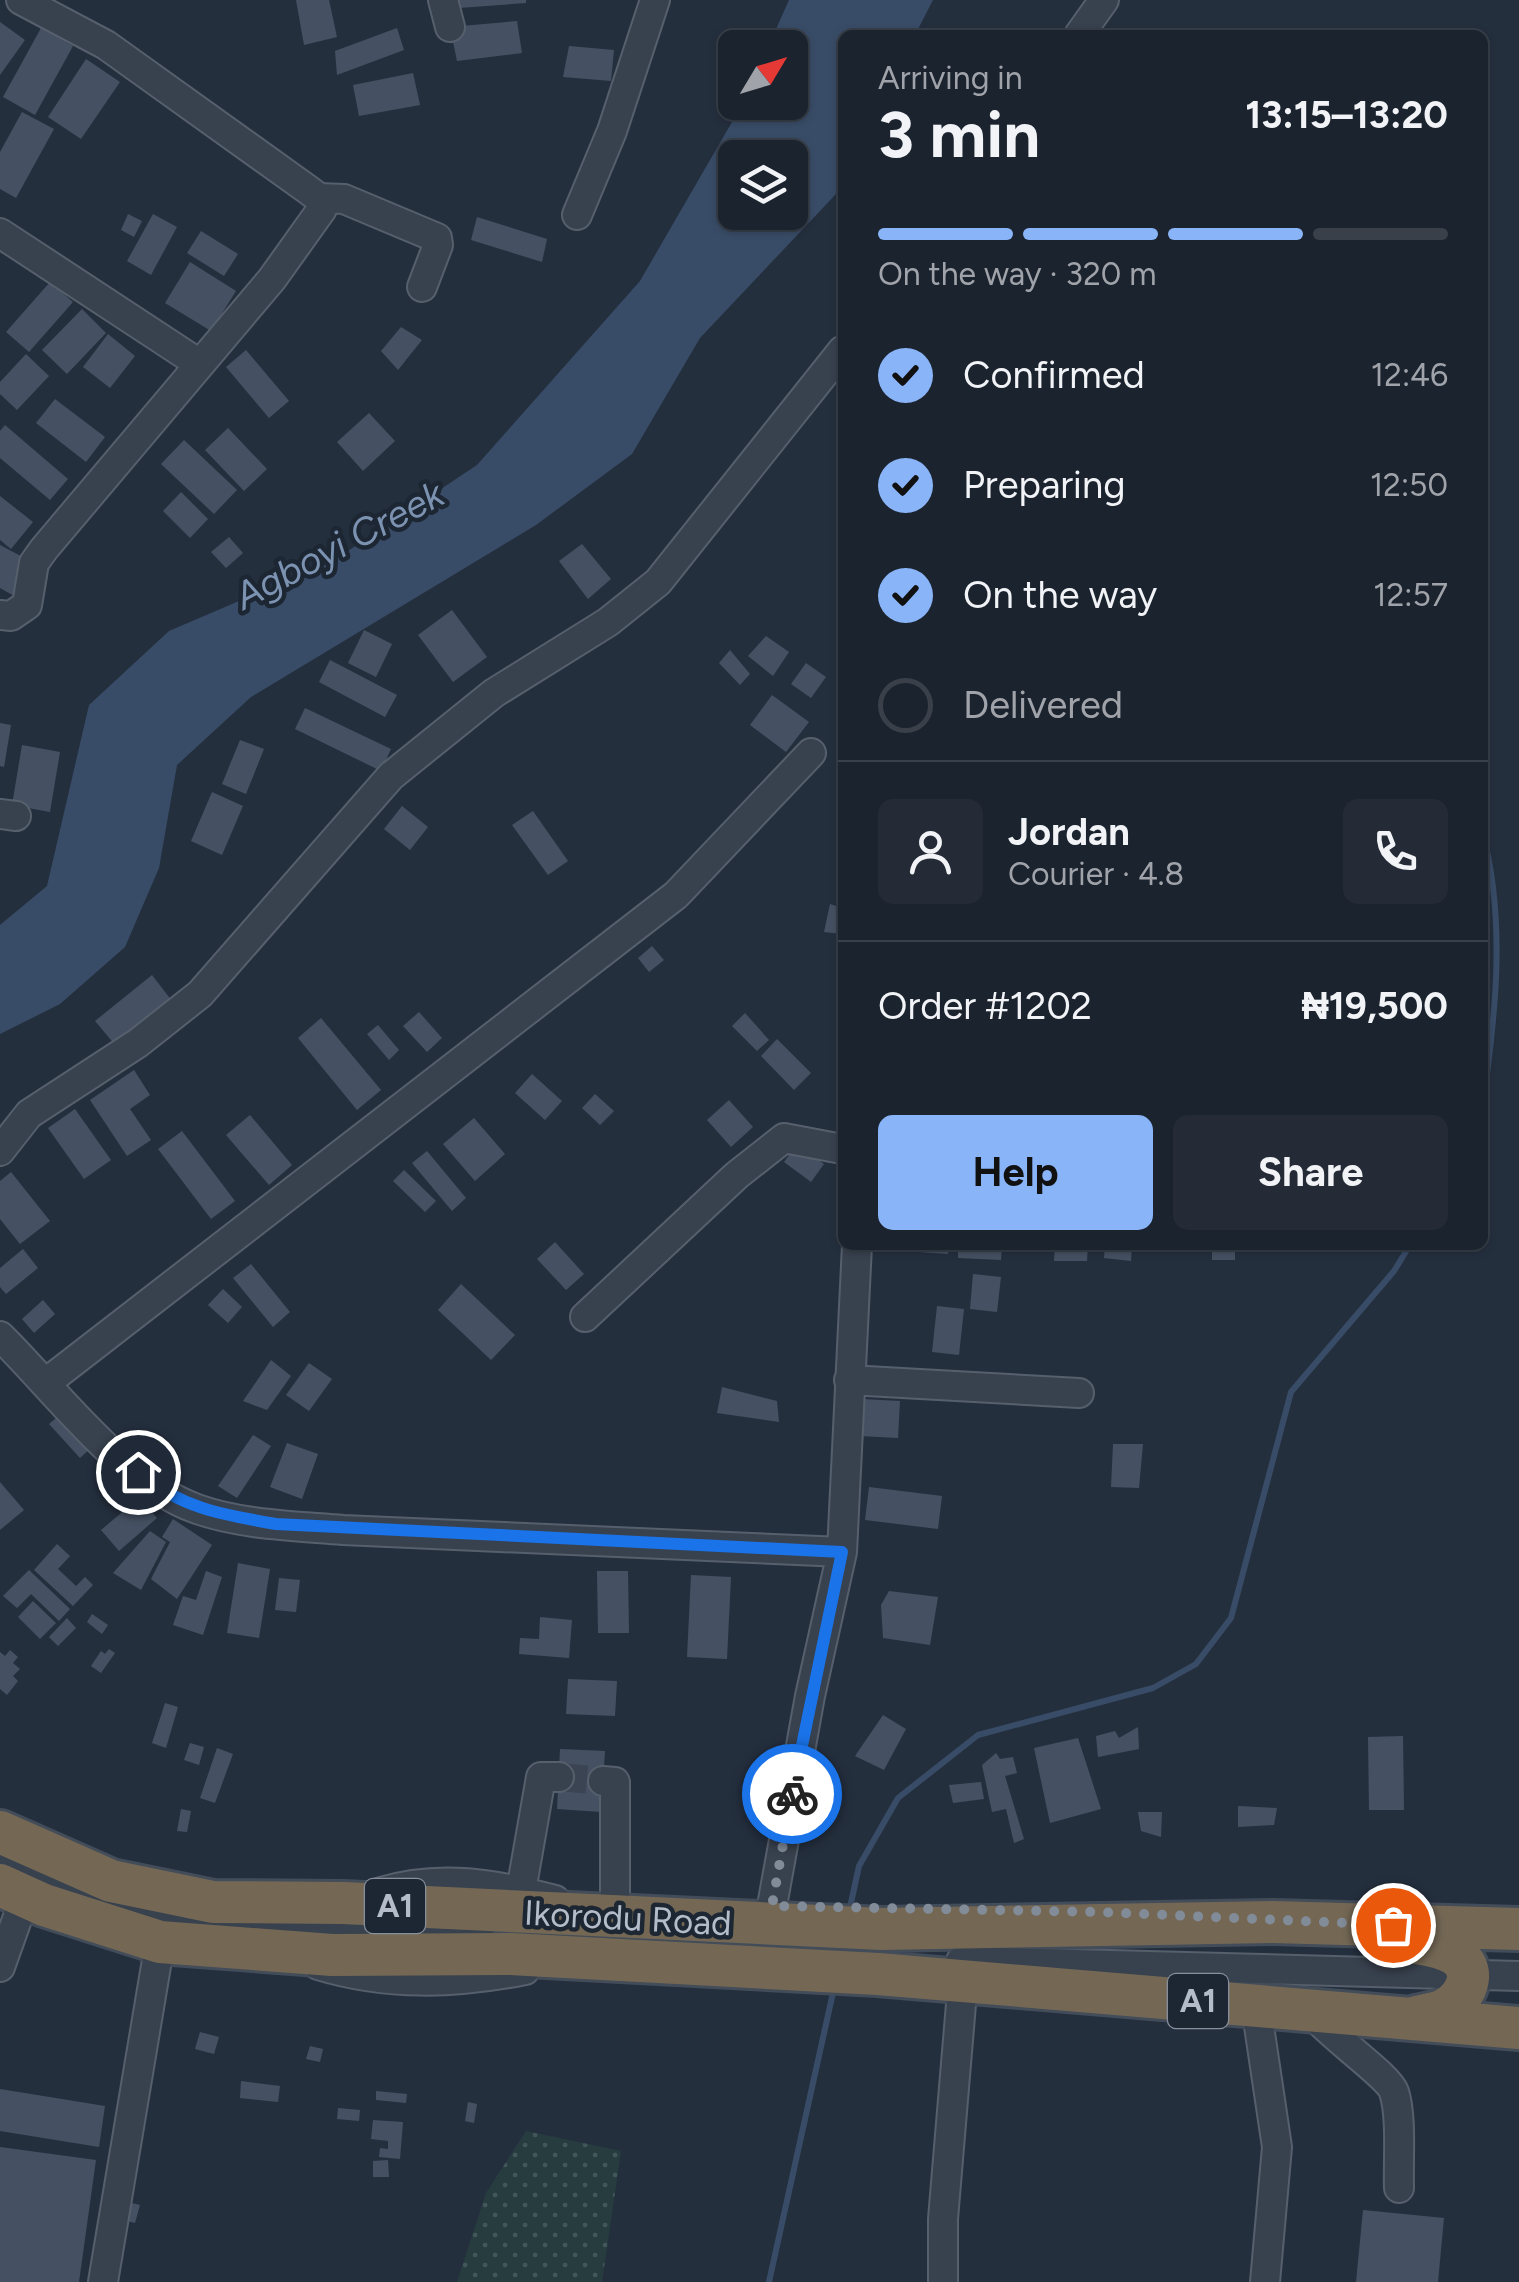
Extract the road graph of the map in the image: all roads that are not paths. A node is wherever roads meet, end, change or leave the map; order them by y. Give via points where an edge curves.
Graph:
1 (22, 0) edge
2 (654, 0) edge
3 (1104, 0) edge
4 (1083, 30) edge
5 (319, 198) junction
6 (577, 215) dead end
7 (0, 234) edge
8 (422, 287) dead end
9 (838, 355) edge
10 (198, 363) junction
11 (0, 615) edge
12 (811, 753) dead end
13 (838, 1148) edge
14 (0, 1151) edge
15 (858, 1250) edge
16 (585, 1317) dead end
17 (0, 1336) edge
18 (849, 1380) junction
19 (47, 1382) junction
20 (1080, 1394) dead end
21 (842, 1552) junction
22 (559, 1777) dead end
23 (603, 1780) dead end
24 (0, 1832) edge
25 (0, 1861) edge
26 (12, 1891) edge
27 (539, 1895) junction
28 (615, 1902) junction
29 (343, 1903) junction
30 (1273, 1922) junction
31 (1519, 1929) edge
32 (796, 1941) junction
33 (160, 1942) junction
34 (880, 1949) junction
35 (268, 1951) junction
36 (514, 1953) junction
37 (332, 1956) junction
38 (0, 1967) edge
39 (1469, 1975) junction
40 (1519, 1976) edge
41 (962, 1992) junction
42 (1156, 1998) junction
43 (1256, 2006) junction
44 (1309, 2010) junction
45 (1408, 2019) junction
46 (1519, 2028) edge
47 (1399, 2188) dead end
48 (103, 2282) edge
49 (943, 2282) edge
50 (1265, 2282) edge

1 - 5 street via 106,45
2 - 6 street
3 - 4 street
5 - 8 street via 344,200 436,238
5 - 10 street via 318,217
7 - 10 street
9 - 14 street via 658,582 608,622 494,692 391,776 200,994 29,1114
10 - 11 street via 34,563 27,605
12 - 19 street via 676,895
13 - 16 street via 784,1138
15 - 18 street
17 - 19 street
18 - 20 street
18 - 21 street
19 - 21 street via 113,1452 162,1493 198,1510 343,1530
21 - 32 street
22 - 27 street via 541,1776
23 - 28 street via 615,1782
24 - 29 highway, Ikorodu Road / A1 via 92,1874 161,1894 214,1902
25 - 36 street via 49,1885 188,1921
26 - 33 highway, Ikorodu Road / A1
26 - 38 street
27 - 28 highway, Ikorodu Road / A1
27 - 29 highway, Ikorodu Road / A1
28 - 32 highway, Ikorodu Road / A1
29 - 32 highway, Ikorodu Road / A1
30 - 31 highway, Ikorodu Road / A1
30 - 34 highway, Ikorodu Road / A1
30 - 39 highway via 1449,1951 1466,1963
32 - 34 highway, Ikorodu Road / A1
32 - 34 highway, Ikorodu Road / A1
32 - 36 highway, Ikorodu Road / A1
32 - 37 highway, Ikorodu Road / A1
33 - 35 highway, Ikorodu Road / A1
33 - 48 street
34 - 39 street via 1074,1967
34 - 41 highway, Ikorodu Road / A1
34 - 42 highway, Ikorodu Road / A1
35 - 36 street via 354,1976 420,1981 474,1980
35 - 37 highway, Ikorodu Road / A1
36 - 37 highway, Ikorodu Road / A1
39 - 40 street
39 - 45 highway via 1468,1988 1442,2011
41 - 42 highway, Ikorodu Road / A1
41 - 49 street
42 - 43 highway, Ikorodu Road / A1
43 - 44 highway, Ikorodu Road / A1
43 - 50 street via 1277,2147
44 - 45 highway, Ikorodu Road / A1
44 - 47 street via 1394,2091
45 - 46 highway, Ikorodu Road / A1

